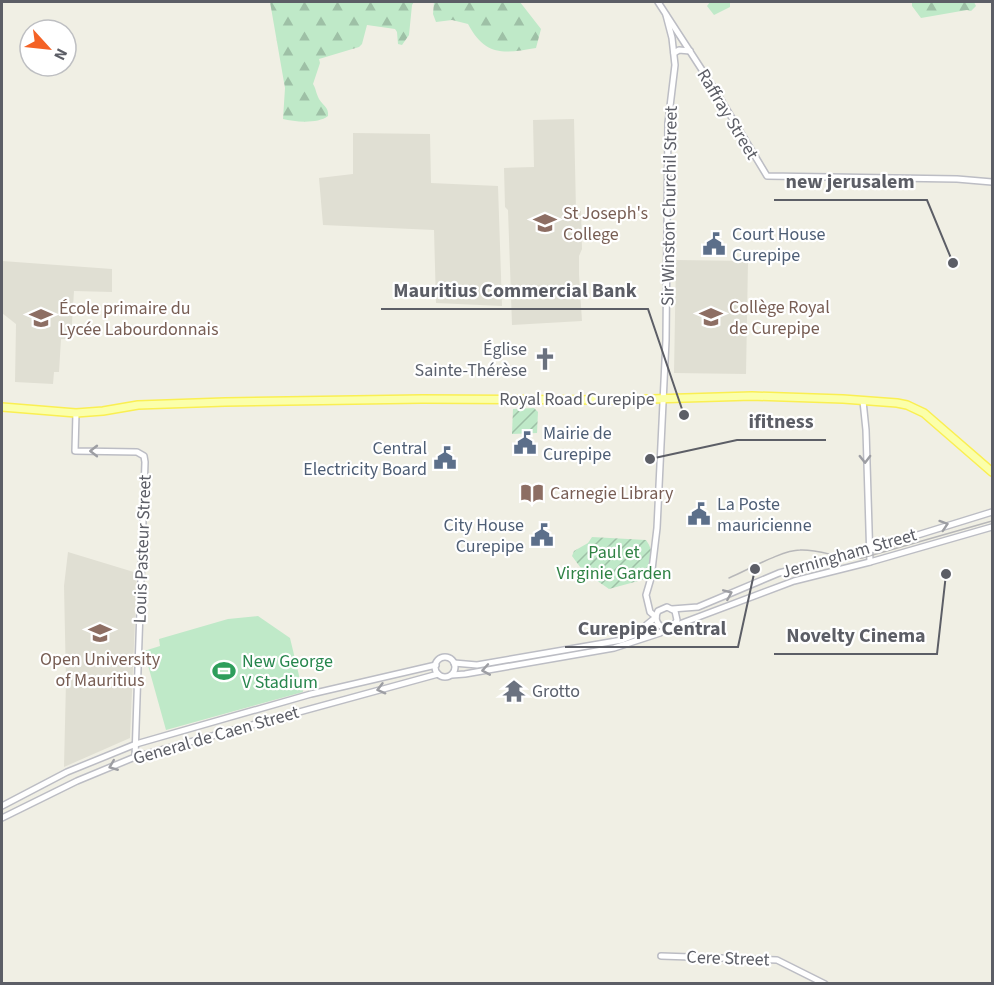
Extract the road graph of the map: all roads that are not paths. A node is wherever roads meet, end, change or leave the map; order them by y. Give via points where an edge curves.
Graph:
1 (658, 2) edge
2 (666, 15) junction
3 (690, 51) junction
4 (674, 53) junction
5 (993, 182) edge
6 (664, 399) junction
7 (863, 401) junction
8 (2, 407) edge
9 (76, 413) junction
10 (993, 472) edge
11 (993, 512) edge
12 (993, 527) edge
13 (869, 550) junction
14 (870, 562) junction
15 (647, 603) junction
16 (661, 609) junction
17 (672, 609) junction
18 (656, 617) junction
19 (674, 625) junction
20 (664, 628) junction
21 (454, 663) junction
22 (436, 665) junction
23 (438, 674) junction
24 (452, 675) junction
25 (136, 744) junction
26 (135, 757) junction
27 (2, 806) edge
28 (2, 818) edge
29 (661, 956) dead end
30 (825, 984) edge

1 - 2 street, Raffray Street
2 - 3 street, Raffray Street
2 - 4 street, Sir Winston Churchil Street
3 - 4 street, Raffray Street
3 - 5 street, Raffray Street via 766,177
4 - 6 street, Sir Winston Churchil Street via 668,123
6 - 7 main road, Royal Road Curepipe via 752,396
6 - 9 main road, Royal Road Curepipe via 138,405
6 - 15 street, Sir Winston Churchil Street via 657,528
7 - 10 main road, Royal Road Curepipe via 908,405 924,413
7 -> 13 street
8 - 9 main road, Royal Road Curepipe
25 -> 9 street, Louis Pasteur Street via 144,456 137,452 75,451
13 -> 11 street, Jerningham Street
12 - 14 street, Jerningham Street
13 - 14 street
17 -> 13 street, Jerningham Street via 698,607 779,573
14 - 19 street, Jerningham Street via 794,581
15 - 16 street
15 - 18 street
16 - 17 street
16 - 18 street
17 - 19 street via 677,617
18 - 20 street
18 - 21 street via 634,635 602,645 477,665
19 - 20 street
20 -> 24 street via 660,633 614,648
21 - 22 street via 445,657
21 - 24 street
22 - 23 street
22 - 25 street, General de Caen Street via 311,694
23 - 24 street
23 -> 26 street, General de Caen Street
25 - 26 street, Louis Pasteur Street
25 - 27 street, General de Caen Street via 64,773
26 -> 28 street, General de Caen Street
29 - 30 street, Cere Street via 777,960

